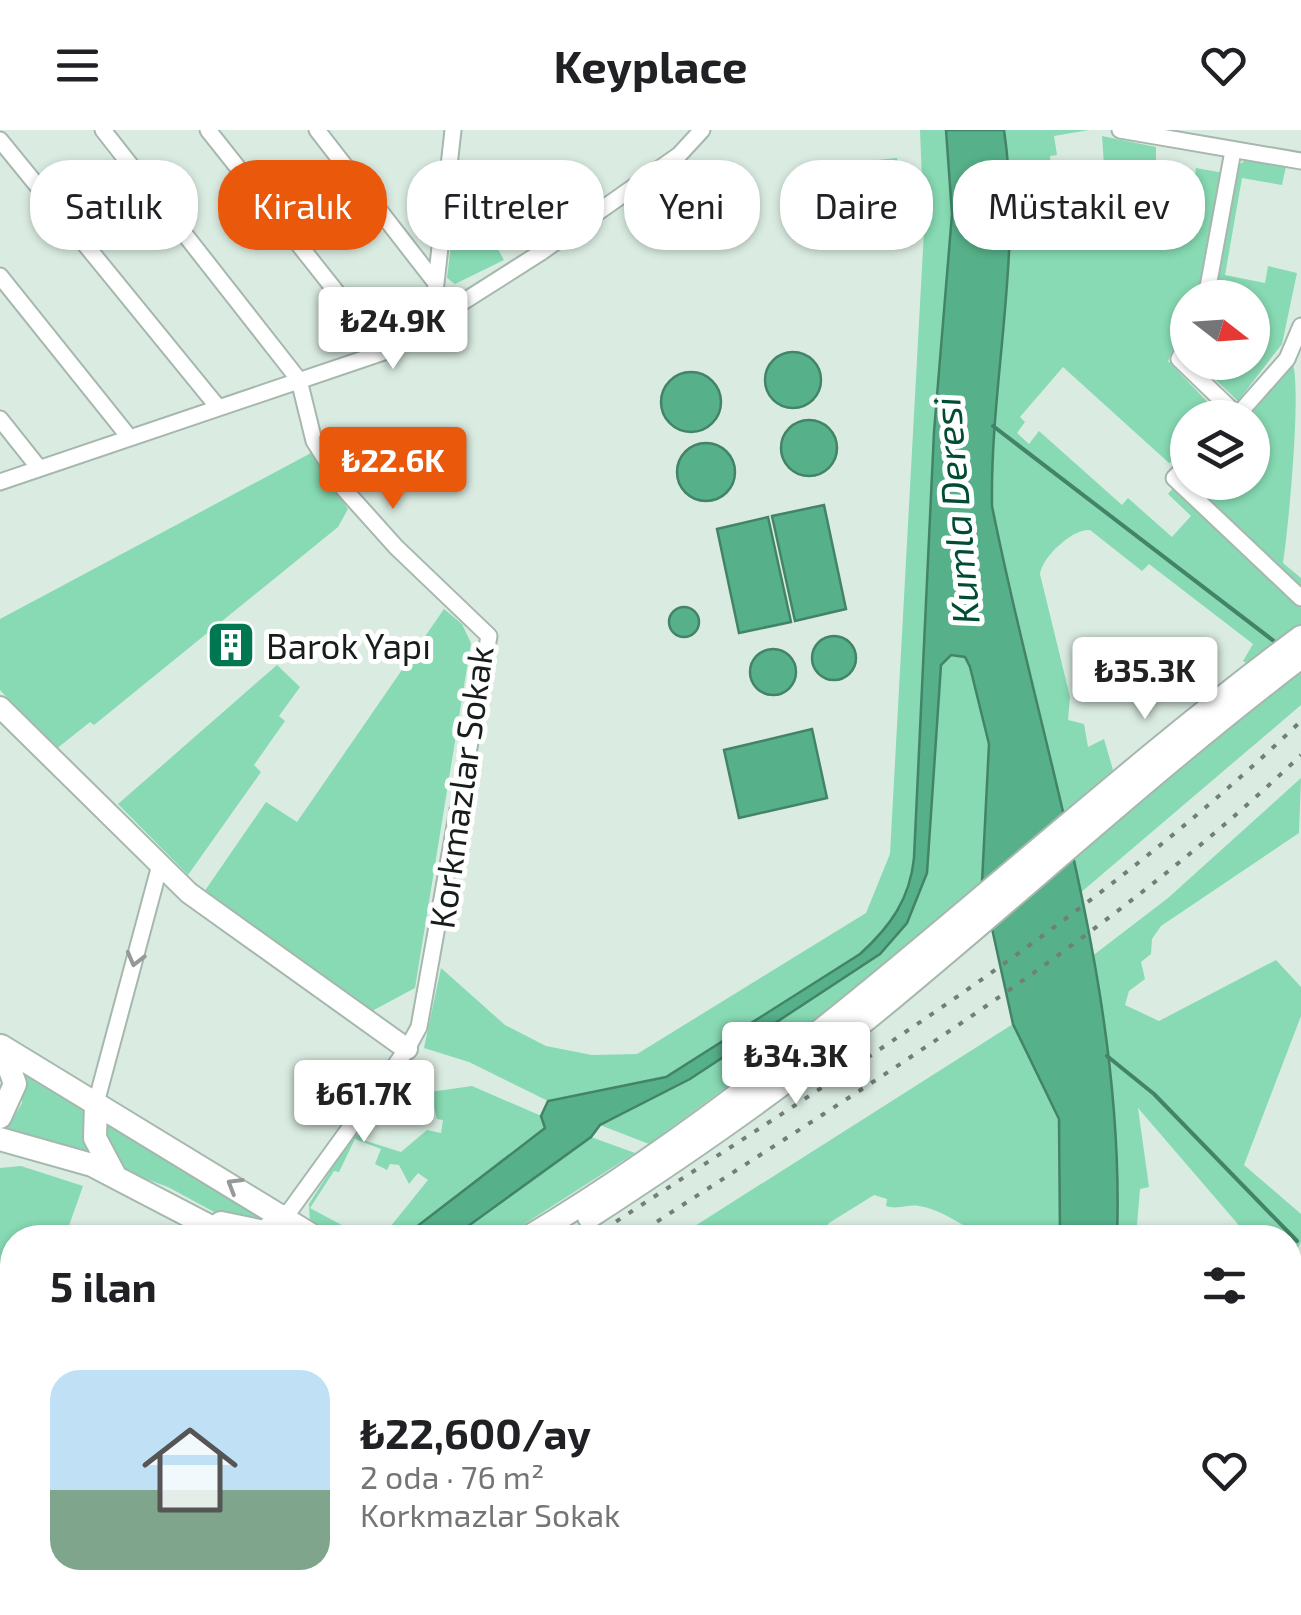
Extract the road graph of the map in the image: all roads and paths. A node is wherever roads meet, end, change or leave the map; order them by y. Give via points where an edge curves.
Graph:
1 (104, 130) edge
2 (208, 130) edge
3 (316, 130) edge
4 (702, 130) edge
5 (1120, 130) edge
6 (447, 132) edge
7 (0, 140) edge
8 (1233, 150) junction
9 (1301, 161) edge
10 (0, 276) edge
11 (1209, 280) edge
12 (435, 282) junction
13 (432, 320) junction
14 (1300, 338) edge
15 (384, 352) junction
16 (299, 380) junction
17 (1200, 380) edge
18 (1220, 400) edge
19 (1249, 400) edge
20 (216, 406) junction
21 (0, 419) edge
22 (129, 436) junction
23 (39, 468) junction
24 (0, 482) edge
25 (1197, 500) edge
26 (1301, 598) edge
27 (1301, 636) edge
28 (1301, 657) edge
29 (1269, 671) junction
30 (0, 708) edge
31 (1119, 791) junction
32 (160, 865) junction
33 (987, 908) junction
34 (1, 1046) edge
35 (408, 1049) junction
36 (96, 1102) junction
37 (0, 1117) edge
38 (0, 1138) edge
39 (118, 1178) junction
40 (174, 1208) junction
41 (286, 1216) junction
42 (207, 1225) edge
43 (229, 1225) edge
44 (275, 1225) edge
45 (298, 1225) edge
46 (546, 1225) edge
47 (576, 1225) edge

1 - 16 street
2 - 15 street
3 - 12 street
4 - 13 street via 678,155 556,242
5 - 8 street
6 - 12 street
7 - 20 street
8 - 9 street
8 - 11 street
10 - 22 street
12 - 13 street
13 - 15 street
14 - 19 street
15 - 16 street
16 - 20 street
16 - 35 street, Korkmazlar Sokak via 314,441 344,489 489,636 427,999
17 - 18 street
20 - 22 street
21 - 23 street
22 - 23 street
23 - 24 street
25 - 26 street
27 - 29 main road
28 - 29 main road
29 - 31 main road
29 - 31 main road via 1212,704
30 - 32 street
31 - 33 main road
32 - 35 street via 232,928
32 -> 36 street
33 - 46 main road via 753,1086
33 - 47 main road via 856,1027 736,1119
34 - 36 main road
34 - 37 main road via 15,1084
35 - 41 street, Korkmazlar Sokak
36 - 39 main road via 95,1138
41 -> 36 main road
38 - 39 main road
39 - 40 main road
40 - 42 main road
40 - 43 main road
41 - 44 main road
41 - 45 main road

